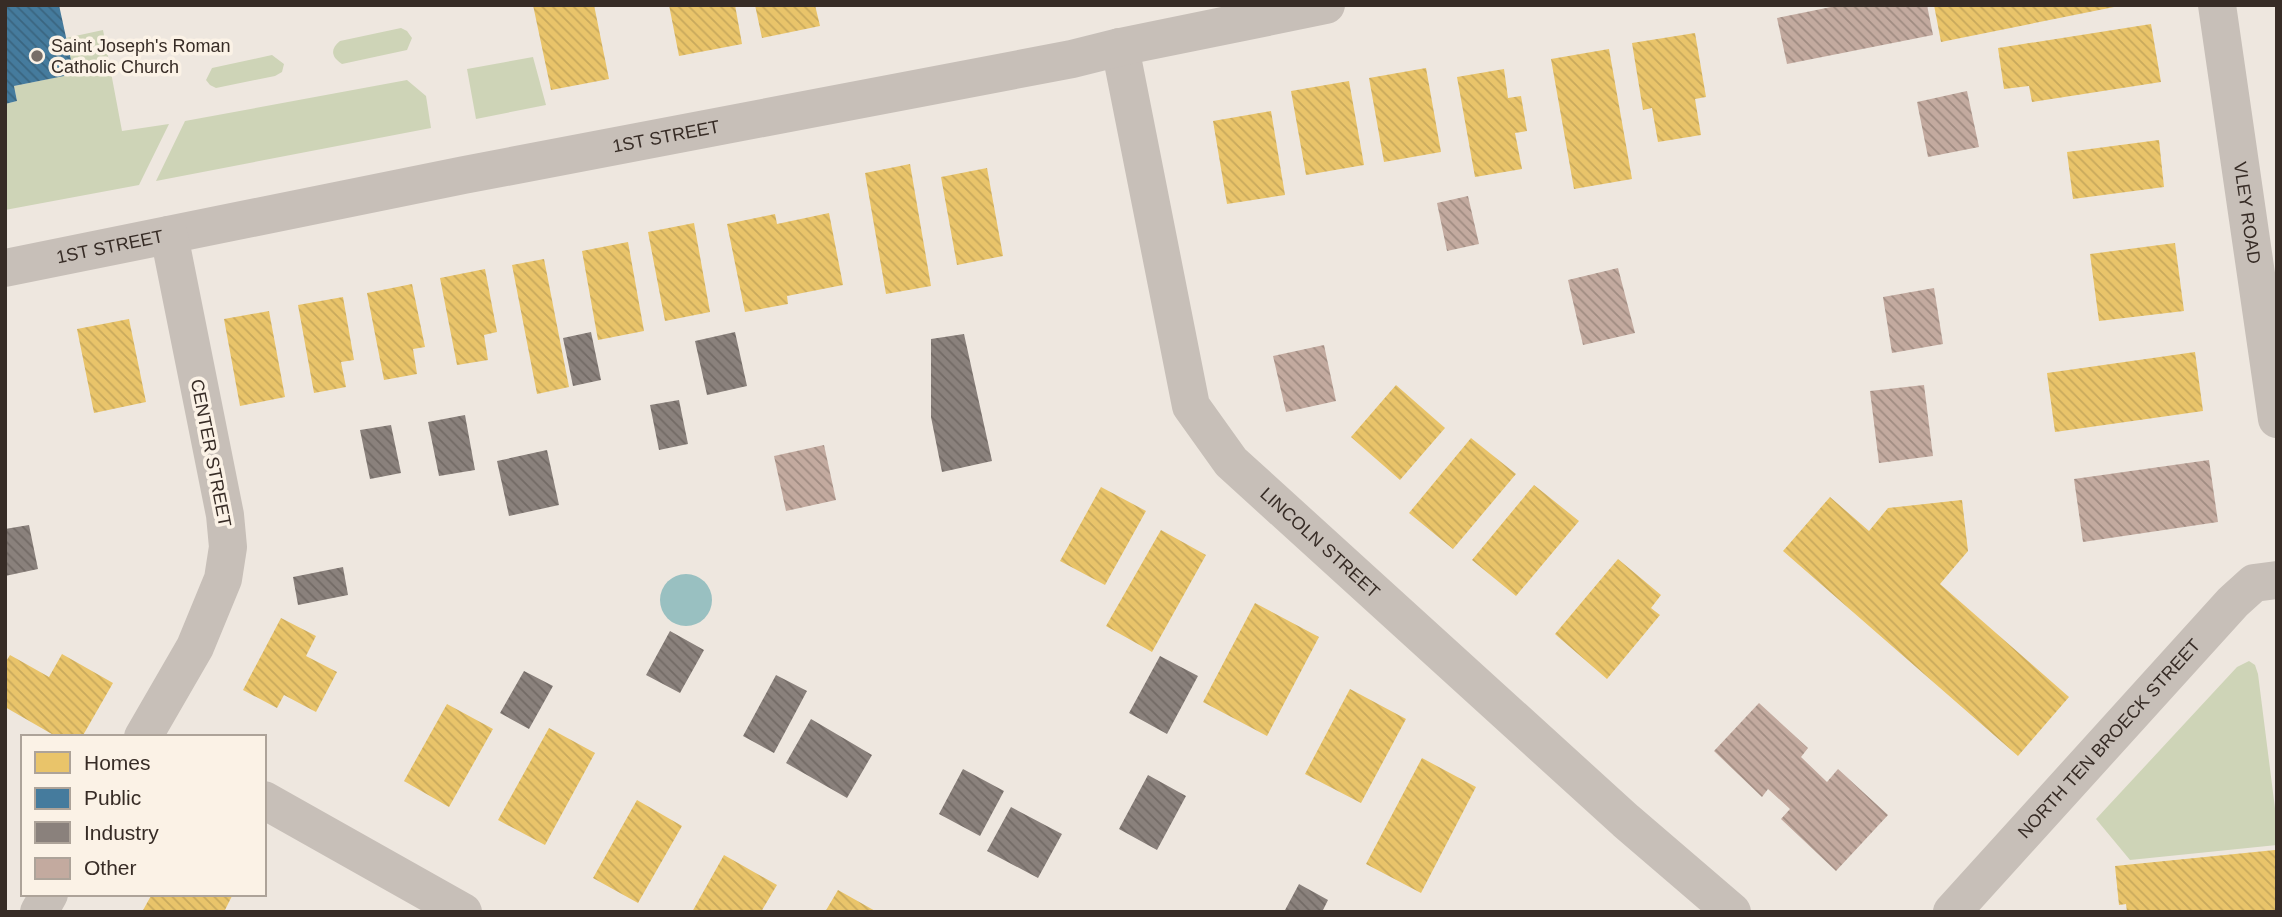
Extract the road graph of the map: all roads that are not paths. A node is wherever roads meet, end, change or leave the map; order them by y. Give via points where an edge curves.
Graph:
1 (1326, 5) edge
2 (2217, 5) edge
3 (1119, 47) junction
4 (169, 235) junction
5 (5, 268) edge
6 (2277, 419) edge
7 (2277, 580) edge
8 (147, 735) edge
9 (266, 801) edge
10 (48, 896) edge
11 (39, 912) edge
12 (463, 912) edge
13 (1732, 912) edge
14 (1952, 912) edge

1 - 3 street, 1ST STREET
2 - 6 street, VLEY ROAD
3 - 4 street, 1ST STREET
3 - 13 street, LINCOLN STREET via 1191,406 1231,462
4 - 5 street, 1ST STREET
4 - 8 street, CENTER STREET via 228,547 223,579 195,646
7 - 14 street, NORTH TEN BROECK STREET via 2254,583 2233,602
9 - 12 street
10 - 11 street

